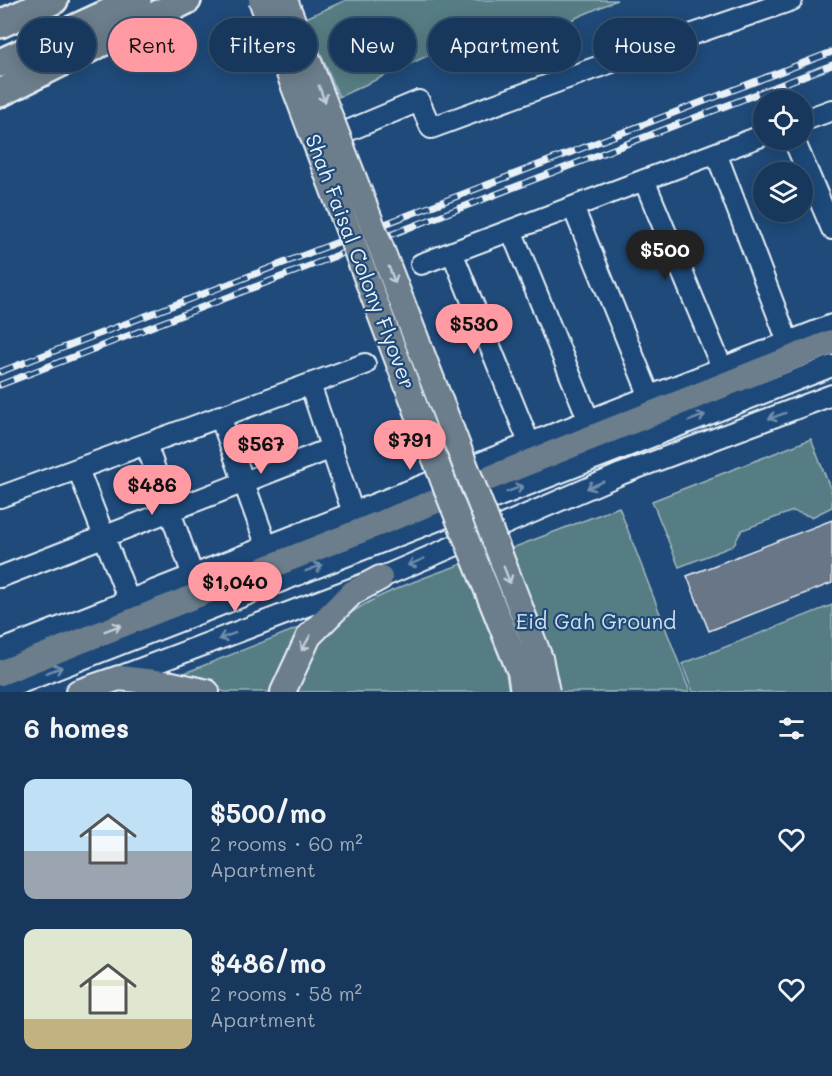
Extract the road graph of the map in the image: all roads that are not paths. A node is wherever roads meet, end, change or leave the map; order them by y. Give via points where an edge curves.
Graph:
1 (18, 0) edge
2 (54, 0) edge
3 (137, 0) edge
4 (187, 0) edge
5 (261, 0) edge
6 (285, 0) edge
7 (792, 0) edge
8 (0, 9) edge
9 (0, 24) edge
10 (0, 63) edge
11 (0, 93) edge
12 (832, 110) edge
13 (813, 117) edge
14 (338, 135) junction
15 (753, 139) edge
16 (798, 150) edge
17 (716, 153) junction
18 (644, 180) junction
19 (573, 207) junction
20 (832, 229) edge
21 (511, 230) junction
22 (452, 252) junction
23 (421, 264) dead end
24 (832, 325) edge
25 (788, 342) junction
26 (832, 342) edge
27 (365, 363) dead end
28 (832, 366) edge
29 (722, 368) junction
30 (310, 384) junction
31 (832, 395) edge
32 (650, 397) junction
33 (220, 416) junction
34 (589, 421) junction
35 (146, 444) junction
36 (530, 445) junction
37 (332, 448) junction
38 (78, 469) junction
39 (244, 483) junction
40 (472, 485) junction
41 (449, 496) junction
42 (0, 497) edge
43 (171, 512) junction
44 (353, 513) junction
45 (104, 537) junction
46 (267, 547) junction
47 (192, 576) junction
48 (0, 578) edge
49 (380, 578) junction
50 (129, 601) junction
51 (0, 651) edge
52 (0, 673) edge
53 (102, 683) junction
54 (0, 691) edge
55 (78, 692) edge
56 (207, 692) edge
57 (283, 692) edge
58 (523, 692) edge
59 (547, 692) edge

1 - 8 highway
2 - 9 highway
3 - 10 highway
4 - 11 highway
5 - 41 main road, Shah Faisal Colony Flyover, bridge
6 -> 14 main road, Shah Faisal Colony Flyover, bridge
7 - 14 street via 431,129 419,101
12 - 13 street
14 -> 40 main road, Shah Faisal Colony Flyover, bridge
15 - 17 street
16 - 20 street
17 - 18 street
17 - 25 street
18 - 19 street
18 - 29 street
19 - 21 street
19 - 32 street
21 - 22 street
21 - 34 street
22 - 23 street
22 - 36 street
24 - 25 street
25 - 29 street
26 - 40 main road
27 - 30 street
54 -> 28 street
29 - 32 street
30 - 33 street
30 - 37 street
31 -> 49 street via 621,474
32 - 34 street
33 - 35 street
33 - 39 street
34 - 36 street
35 - 38 street
35 - 43 street
36 - 44 street
37 - 39 street
37 - 44 street
38 - 42 street
38 - 45 street
39 - 43 street
39 - 46 street
40 -> 59 main road, Shah Faisal Colony Flyover, bridge via 540,658
52 -> 41 main road
41 - 58 main road, Shah Faisal Colony Flyover, bridge via 520,672
43 - 45 street
43 - 47 street
44 - 46 street
45 - 48 street
45 - 50 street
46 - 47 street
47 - 50 street
49 -> 53 street
49 -> 57 main road via 352,593 309,636
50 - 51 street
53 - 55 main road
53 - 56 main road via 135,678

